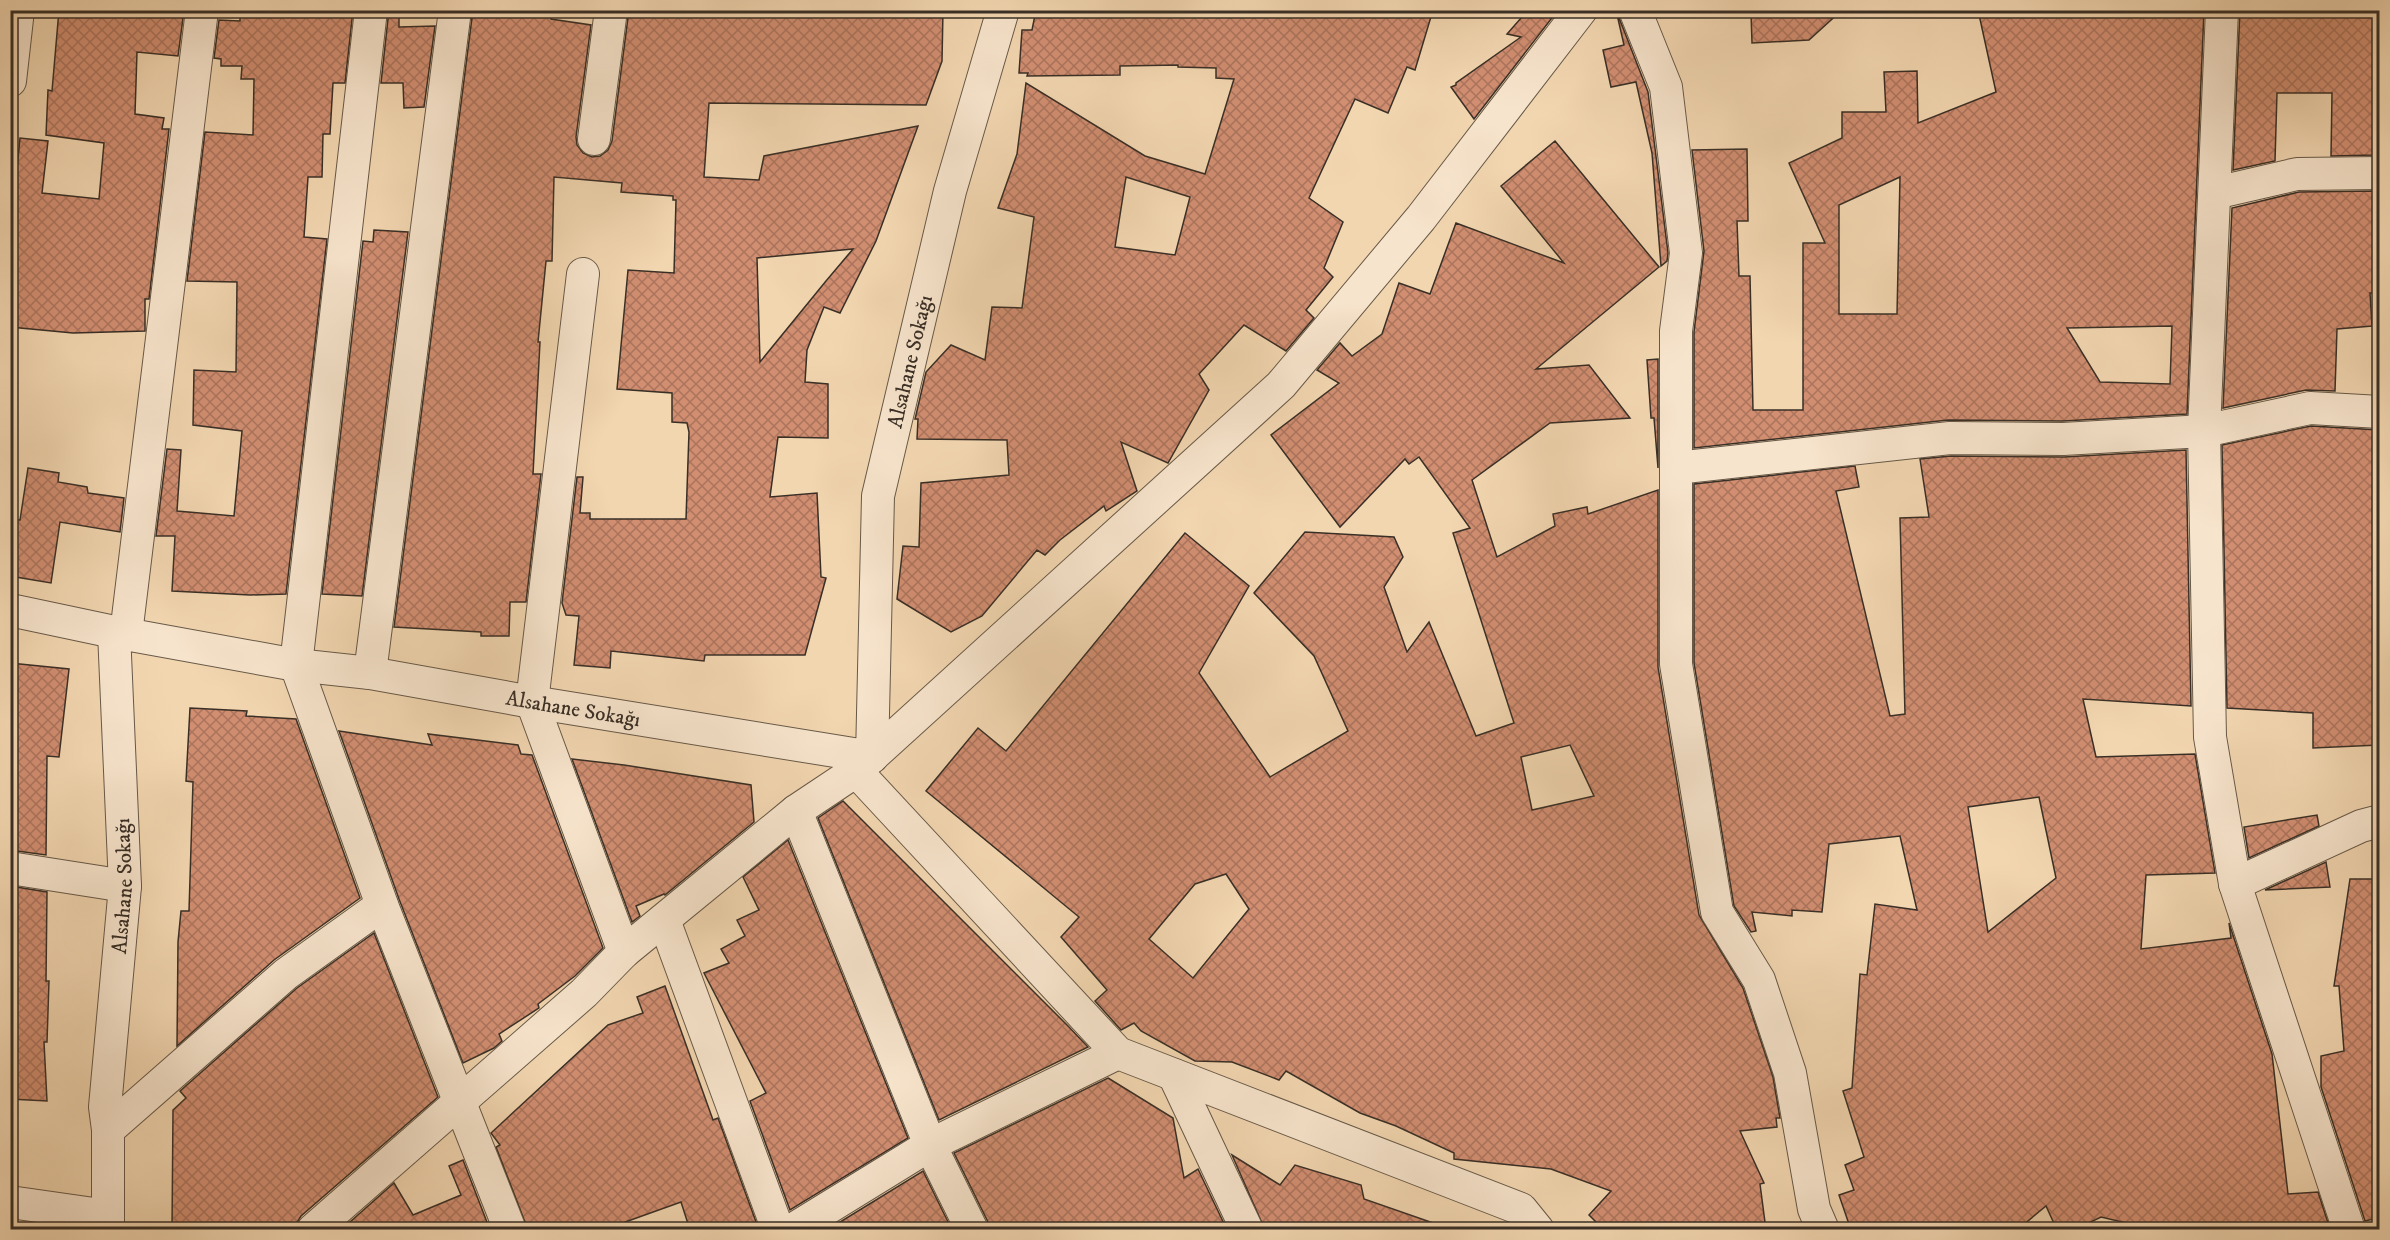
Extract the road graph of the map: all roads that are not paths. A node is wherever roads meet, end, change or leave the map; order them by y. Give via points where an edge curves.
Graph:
1 (18, 10) edge
2 (202, 10) edge
3 (371, 10) edge
4 (455, 10) edge
5 (610, 10) edge
6 (1003, 10) edge
7 (1581, 10) edge
8 (1635, 10) edge
9 (2222, 10) edge
10 (10, 81) edge
11 (594, 139) dead end
12 (2379, 173) edge
13 (2215, 193) junction
14 (583, 274) dead end
15 (2379, 412) edge
16 (2204, 431) junction
17 (1676, 468) junction
18 (10, 610) edge
19 (120, 633) junction
20 (296, 665) junction
21 (370, 673) junction
22 (532, 702) junction
23 (864, 764) junction
24 (796, 811) junction
25 (2379, 821) edge
26 (10, 868) edge
27 (2235, 884) junction
28 (125, 886) junction
29 (382, 905) junction
30 (664, 920) junction
31 (624, 952) junction
32 (1118, 1053) junction
33 (1174, 1075) junction
34 (460, 1100) junction
35 (108, 1130) junction
36 (930, 1145) junction
37 (10, 1202) edge
38 (108, 1223) edge
39 (313, 1230) edge
40 (510, 1230) edge
41 (778, 1230) edge
42 (792, 1230) edge
43 (972, 1230) edge
44 (1247, 1230) edge
45 (1538, 1230) edge
46 (1822, 1230) edge
47 (2349, 1230) edge

1 - 10 street
2 - 19 street
3 - 20 street
4 - 21 street
5 - 11 street
6 - 23 street, Alsahane Sokağı via 950,191 878,496
7 - 23 street via 1421,218 1281,385
8 - 17 street via 1666,87 1686,253 1676,331
9 - 13 street
12 - 13 street via 2296,174
13 - 16 street
14 - 22 street
15 - 16 street via 2310,408
16 - 17 street via 2063,439 1950,438
16 - 27 street via 2210,737
17 - 46 street via 1676,664 1717,912 1759,980 1790,1074 1814,1209
18 - 19 street
19 - 20 street, Alsahane Sokağı
19 - 28 street, Alsahane Sokağı
20 - 21 street, Alsahane Sokağı
20 - 29 street
21 - 22 street, Alsahane Sokağı
22 - 23 street, Alsahane Sokağı
22 - 31 street
23 - 24 street
23 - 32 street
24 - 30 street
24 - 36 street
25 - 27 street
26 - 28 street
27 - 47 street
28 - 35 street, Alsahane Sokağı via 105,1107
29 - 34 street
29 - 35 street via 286,974
30 - 31 street
30 - 41 street
31 - 34 street via 584,993
32 - 33 street
32 - 36 street
33 - 44 street
33 - 45 street via 1521,1209
34 - 39 street
34 - 40 street
35 - 38 street, Alsahane Sokağı
36 - 42 street
36 - 43 street
37 - 38 street

